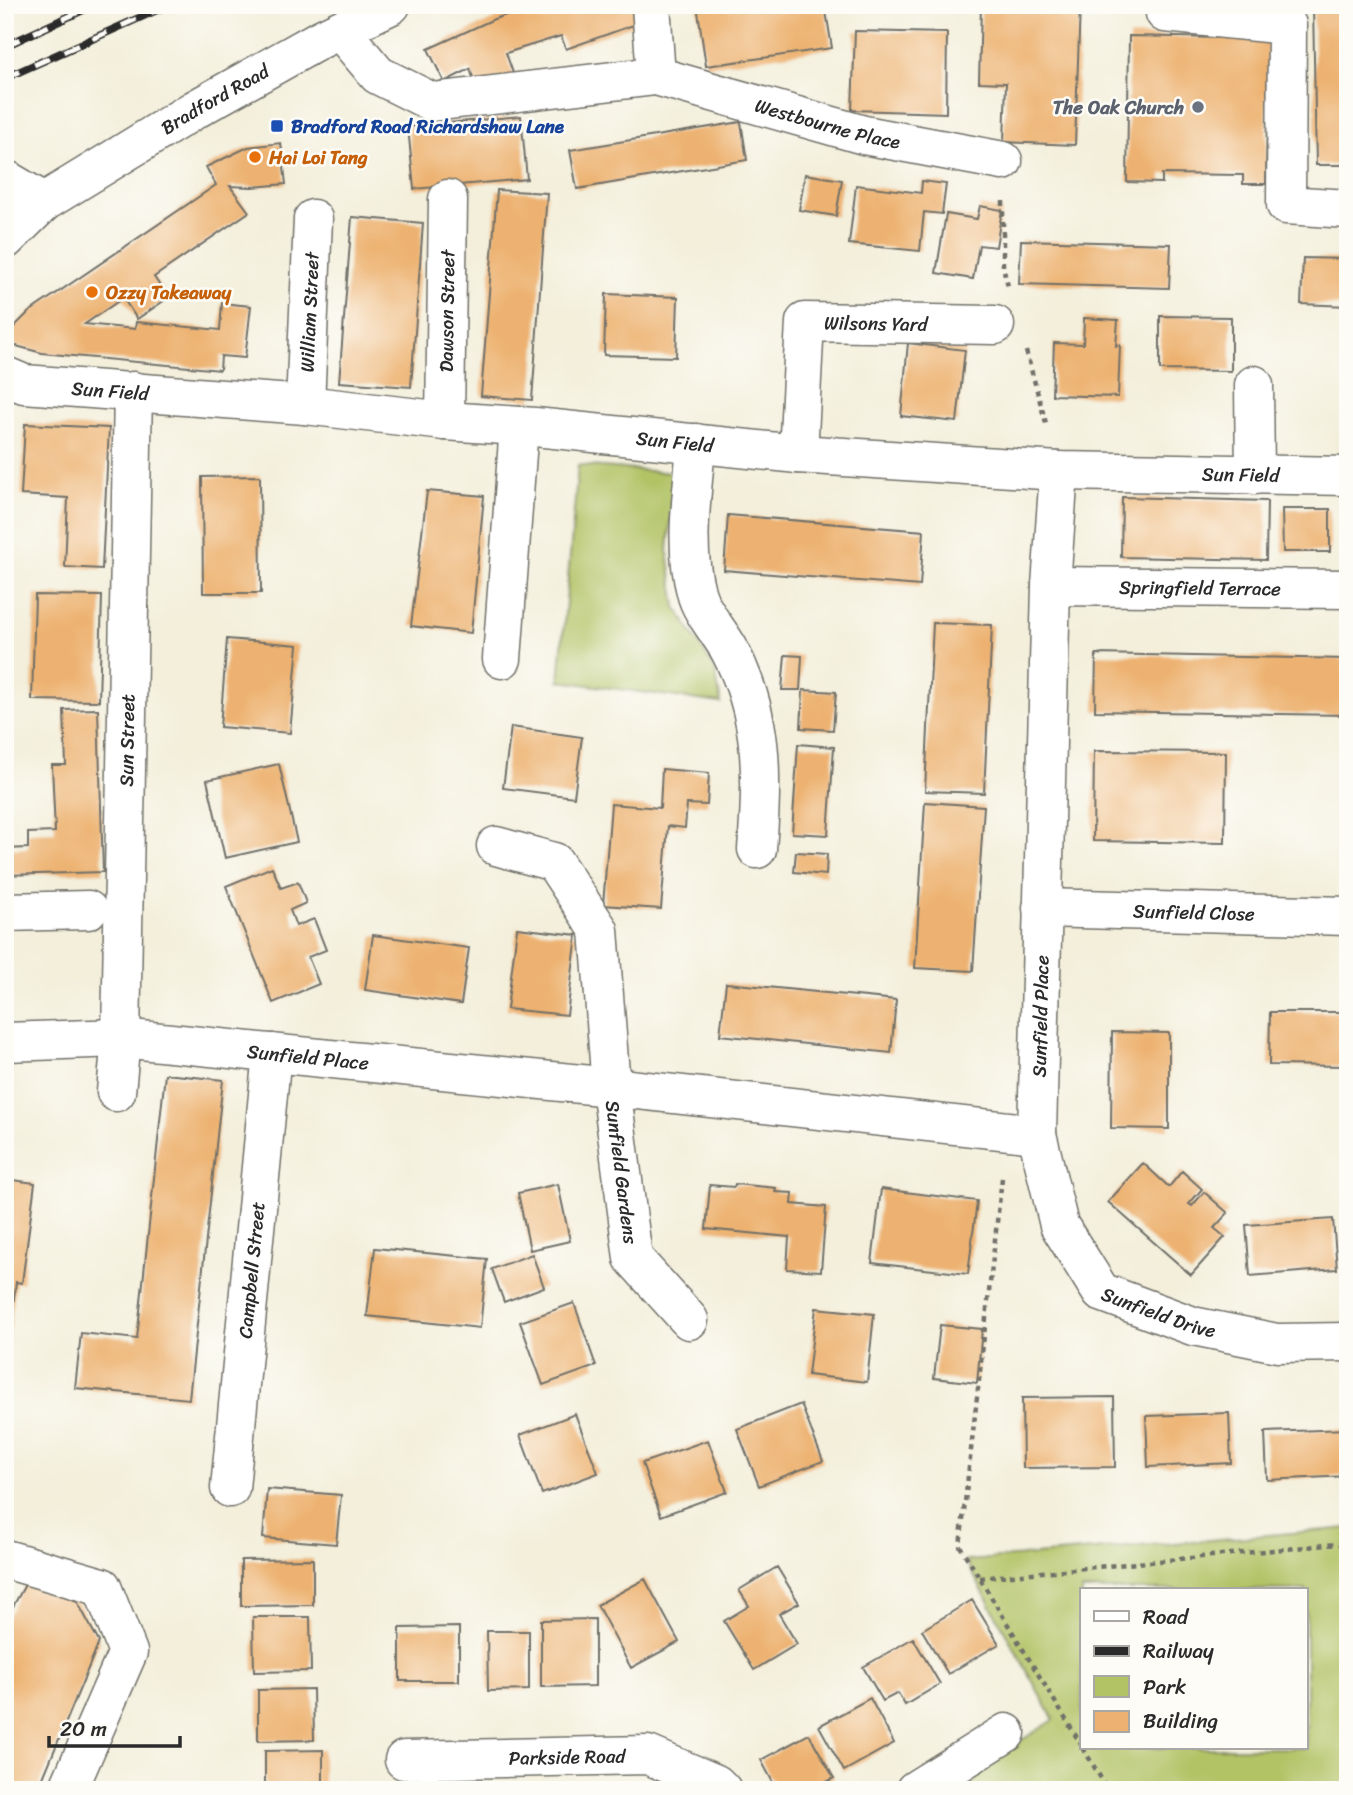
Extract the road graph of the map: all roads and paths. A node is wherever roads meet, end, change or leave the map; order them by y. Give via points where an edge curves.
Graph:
1 (391, 5) edge
2 (652, 5) edge
3 (1165, 5) edge
4 (340, 30) junction
5 (656, 76) junction
6 (1003, 161) dead end
7 (5, 179) edge
8 (448, 199) dead end
9 (44, 202) junction
10 (1348, 209) edge
11 (313, 219) dead end
12 (5, 240) edge
13 (995, 325) dead end
14 (5, 376) edge
15 (1254, 386) dead end
16 (133, 391) junction
17 (305, 405) junction
18 (446, 421) junction
19 (519, 426) junction
20 (696, 443) junction
21 (798, 454) junction
22 (1059, 471) junction
23 (1255, 475) junction
24 (1348, 477) edge
25 (1051, 586) junction
26 (1348, 589) edge
27 (502, 659) dead end
28 (496, 846) dead end
29 (757, 849) dead end
30 (1042, 908) junction
31 (88, 910) dead end
32 (5, 912) edge
33 (1348, 916) edge
34 (121, 1038) junction
35 (5, 1042) edge
36 (272, 1053) junction
37 (611, 1087) junction
38 (116, 1092) dead end
39 (1022, 1133) junction
40 (689, 1320) dead end
41 (1348, 1342) edge
42 (230, 1489) dead end
43 (1348, 1543) edge
44 (5, 1559) edge
45 (979, 1578) junction
46 (1006, 1733) dead end
47 (1080, 1744) edge
48 (1084, 1750) edge
49 (404, 1760) dead end
50 (68, 1790) edge
51 (722, 1790) edge
52 (915, 1790) edge
53 (1108, 1790) edge

1 - 4 street, Bradford Road
2 - 5 street
3 - 10 street via 1165,13 1287,25 1286,205
4 - 5 street, Westbourne Place via 378,75 432,102
4 - 9 street, Bradford Road via 194,110
5 - 6 street, Westbourne Place via 864,135
7 - 9 street
8 - 18 street, Dawson Street
9 - 12 street, Bradford Road
11 - 17 street, William Street
13 - 21 street, Wilsons Yard via 805,322
14 - 16 street, Sun Field via 24,384
15 - 23 street
16 - 17 street, Sun Field
16 - 34 street, Sun Street
17 - 18 street, Sun Field
18 - 19 street, Sun Field
19 - 20 street, Sun Field
19 - 27 street
20 - 21 street, Sun Field
20 - 29 street via 688,558 696,596 747,691 762,789
21 - 22 street, Sun Field
22 - 23 street, Sun Field
22 - 25 street, Sunfield Place
23 - 24 street, Sun Field
25 - 26 street, Springfield Terrace
25 - 30 street, Sunfield Place
28 - 37 street via 554,862 599,930
30 - 33 street, Sunfield Close
30 - 39 street, Sunfield Place
31 - 32 street
34 - 35 street, Sunfield Place
34 - 36 street, Sunfield Place
34 - 38 street, Sun Street
36 - 37 street, Sunfield Place
36 - 42 street, Campbell Street
37 - 39 street, Sunfield Place
37 - 40 street, Sunfield Gardens via 633,1258
39 - 41 street, Sunfield Drive via 1059,1225 1101,1292 1193,1326 1277,1343
39 - 45 path via 960,1546
43 - 45 path
44 - 50 street via 102,1587 128,1652
45 - 47 path
46 - 52 street
48 - 53 path
49 - 51 street, Parkside Road via 648,1755

